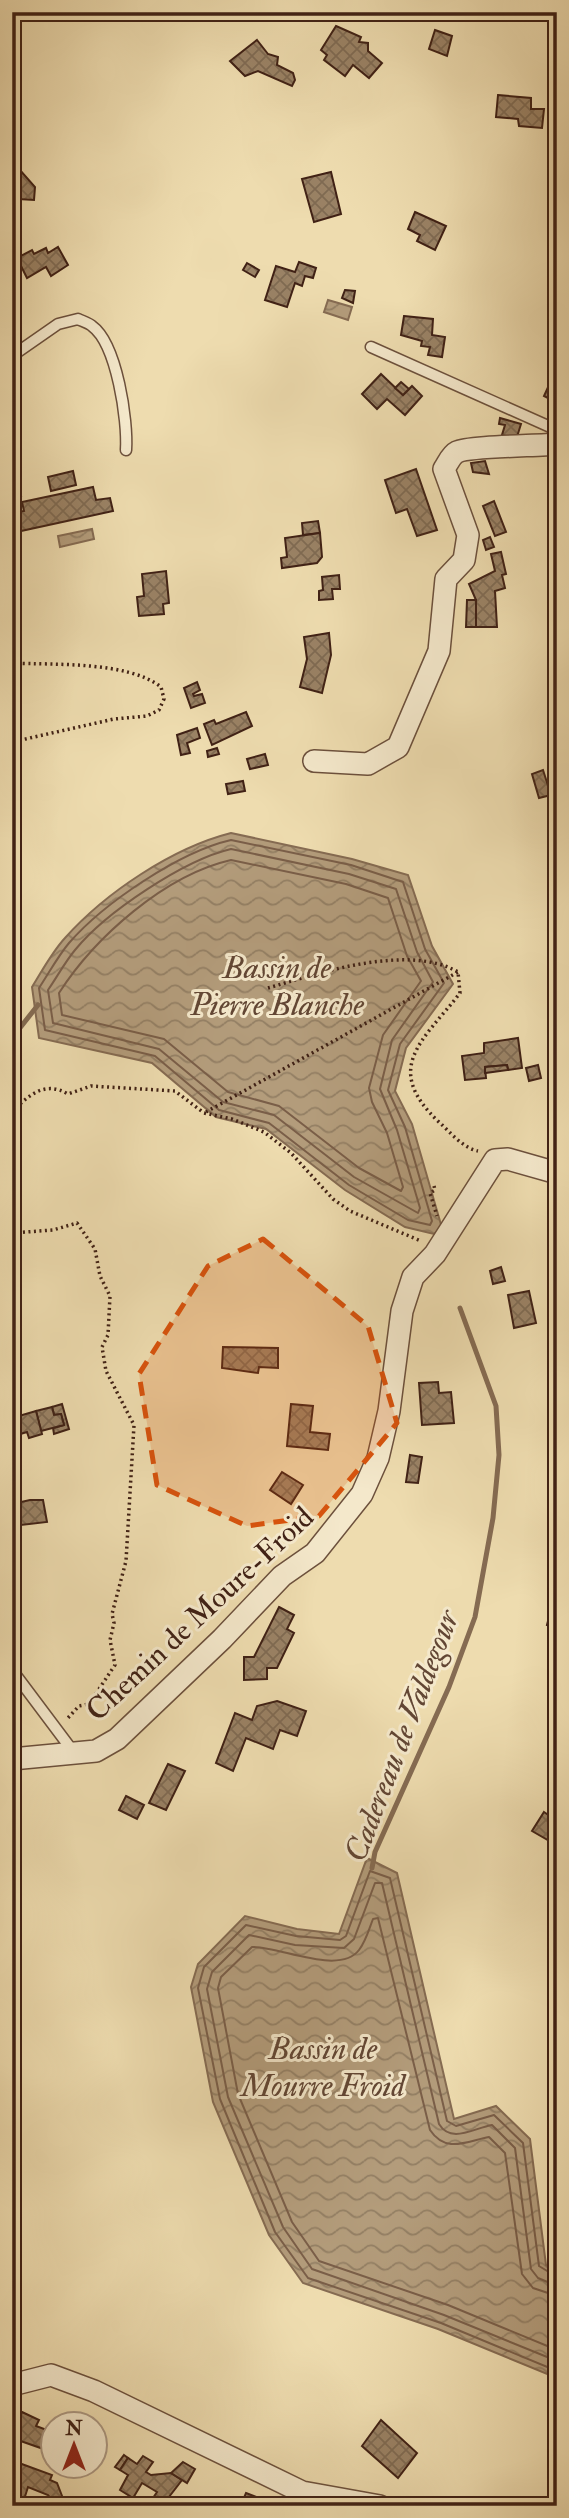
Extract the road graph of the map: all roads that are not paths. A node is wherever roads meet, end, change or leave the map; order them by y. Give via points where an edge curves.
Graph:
1 (371, 347) dead end
2 (12, 356) edge
3 (557, 430) edge
4 (557, 444) edge
5 (126, 450) dead end
6 (314, 761) dead end
7 (557, 1173) edge
8 (12, 1670) edge
9 (75, 1754) junction
10 (12, 1759) edge
11 (12, 2385) edge
12 (380, 2506) edge

1 - 3 lane
2 - 5 lane via 58,324 78,318 94,327 113,361 128,426
4 - 6 street via 470,448 454,453 444,469 468,535 464,560 446,579 439,651 398,747 368,764
7 - 9 street, Chemin de Moure-Froid via 508,1159 495,1160 435,1254 413,1277 402,1311 378,1458 362,1494 315,1553 282,1576 117,1739 96,1751
8 - 9 lane
9 - 10 street, Chemin de Moure-Froid
11 - 12 street via 51,2375 94,2391 302,2492

